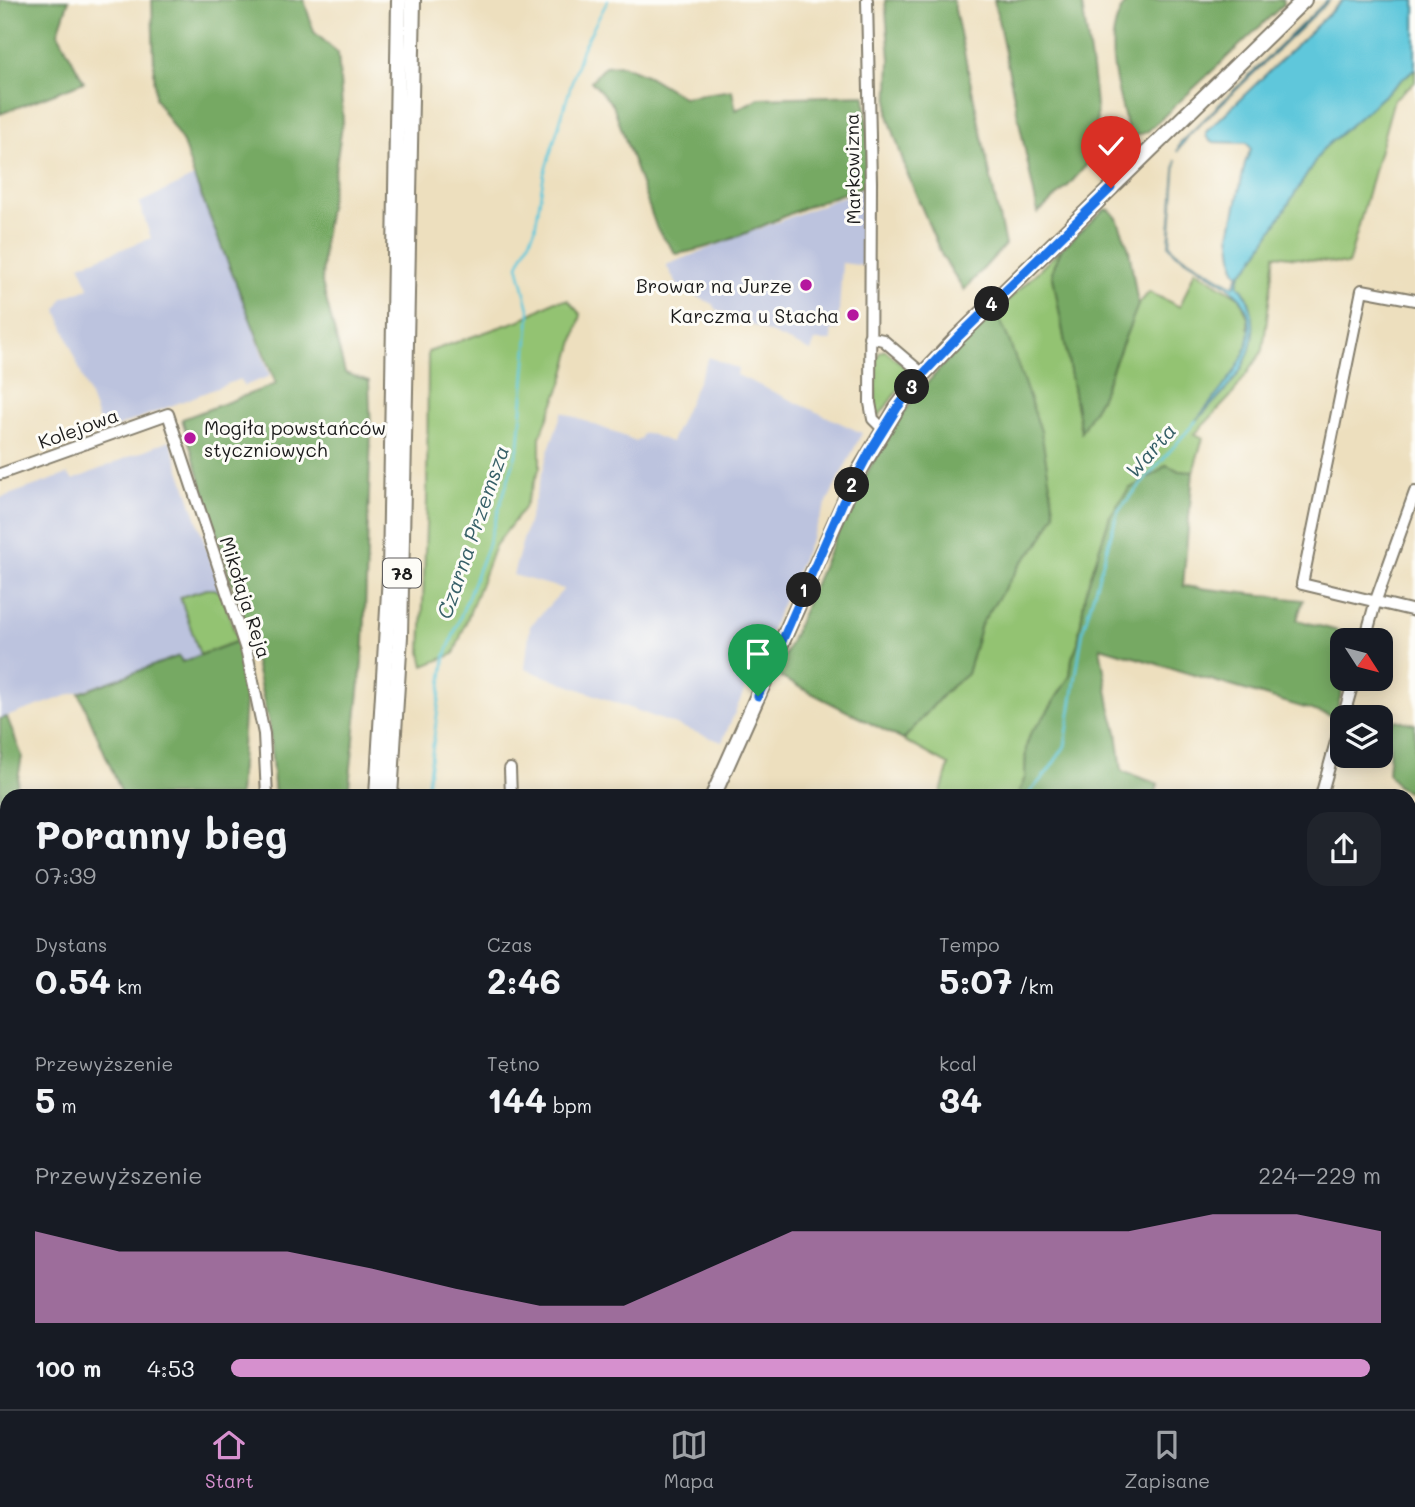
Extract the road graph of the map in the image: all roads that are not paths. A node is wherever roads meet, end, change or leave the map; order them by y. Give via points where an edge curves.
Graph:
1 (399, 0) edge
2 (413, 0) edge
3 (867, 0) edge
4 (1304, 0) edge
5 (1415, 300) edge
6 (400, 324) junction
7 (869, 337) junction
8 (400, 353) junction
9 (923, 374) junction
10 (168, 414) joint
11 (883, 429) junction
12 (0, 474) edge
13 (1415, 492) edge
14 (1376, 600) junction
15 (1415, 611) edge
16 (1368, 628) edge
17 (1330, 764) edge
18 (510, 769) dead end
19 (267, 789) edge
20 (377, 789) edge
21 (390, 789) edge
22 (511, 789) edge
23 (716, 789) edge
24 (1323, 789) edge

1 - 6 main road, 78
2 - 6 main road, 78
3 - 7 street, Markowizna
4 - 9 main road
5 - 14 street via 1362,289 1302,584
6 - 8 main road, 78
7 - 9 street via 883,340
7 - 11 street, Markowizna via 871,414
8 - 20 main road, 78
8 - 21 main road, 78 via 400,636
9 - 11 main road
10 - 12 street, Kolejowa
10 - 19 street, Mikołaja Reja via 247,653 264,734
11 - 23 main road via 843,502
13 - 14 street
14 - 15 street
14 - 16 street
17 - 24 street
18 - 22 street

